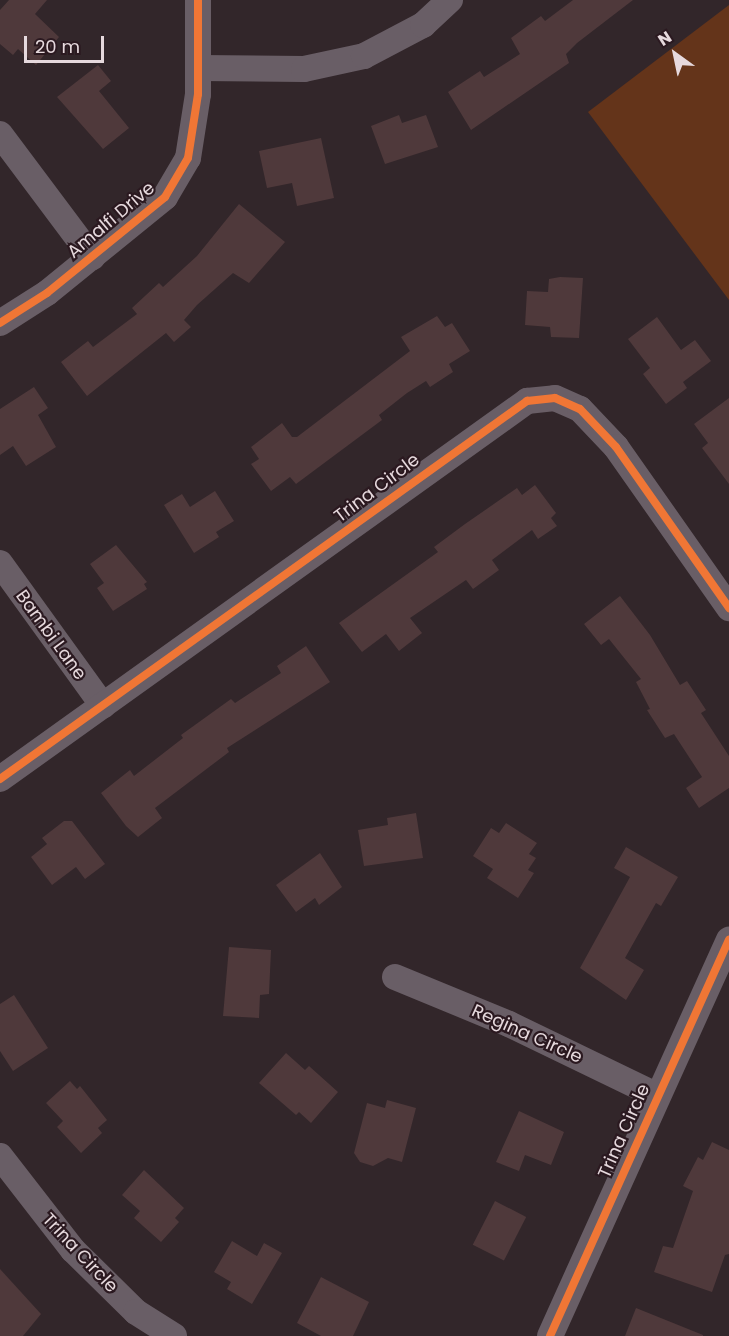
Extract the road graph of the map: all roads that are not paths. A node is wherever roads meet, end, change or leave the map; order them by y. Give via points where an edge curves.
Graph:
1 (198, 0) edge
2 (450, 0) edge
3 (199, 68) junction
4 (0, 134) edge
5 (92, 257) junction
6 (0, 323) edge
7 (0, 563) edge
8 (729, 608) edge
9 (103, 706) junction
10 (0, 779) edge
11 (729, 939) edge
12 (395, 977) dead end
13 (656, 1095) junction
14 (0, 1156) edge
15 (174, 1336) edge
16 (550, 1336) edge

1 - 3 street, Amalfi Drive
2 - 3 street via 423,25 364,56 304,69
3 - 5 street, Amalfi Drive via 188,158 165,197
4 - 5 street
5 - 6 street, Amalfi Drive
7 - 9 street, Bambi Lane
8 - 9 street, Trina Circle via 616,447 580,409 555,398 527,402
9 - 10 street, Trina Circle
11 - 13 street, Trina Circle
12 - 13 street, Regina Circle via 509,1024
13 - 16 street, Trina Circle
14 - 15 street, Trina Circle via 74,1250 136,1311

